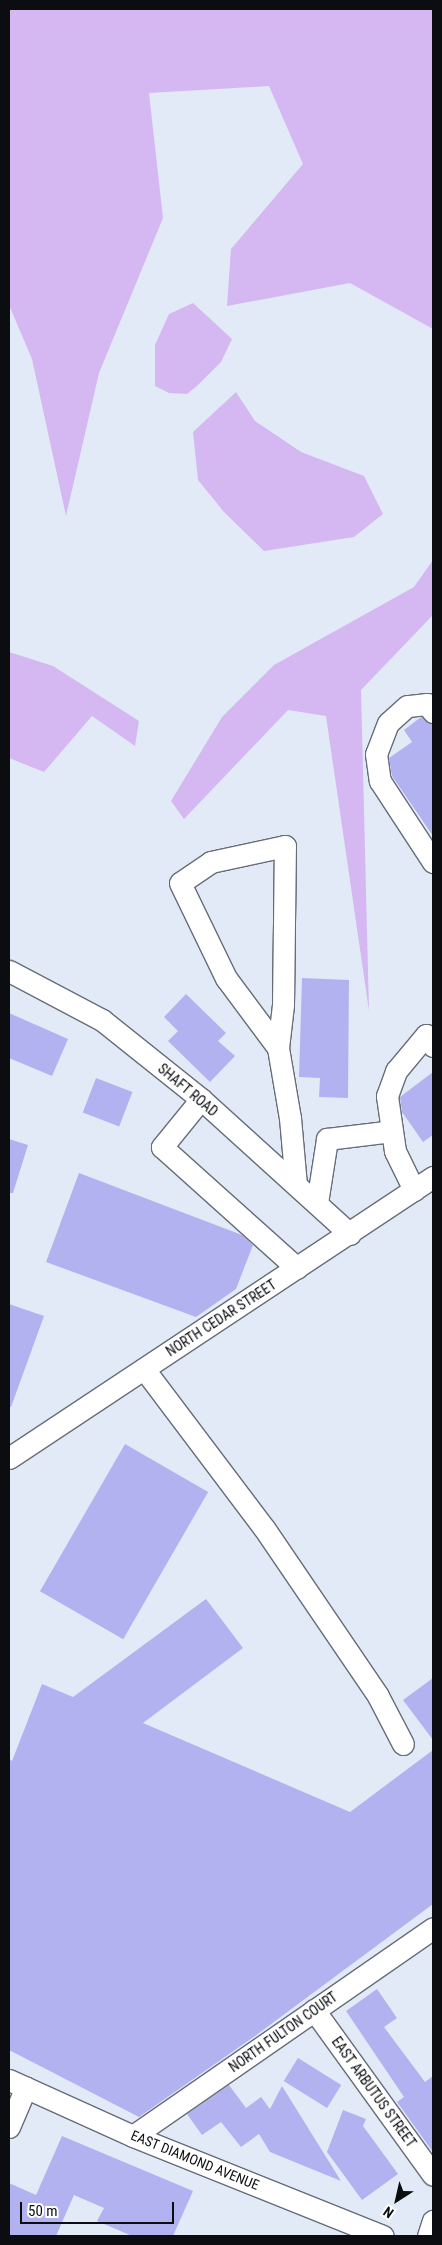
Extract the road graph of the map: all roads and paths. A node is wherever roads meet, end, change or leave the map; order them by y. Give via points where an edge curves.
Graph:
1 (433, 712) edge
2 (433, 862) edge
3 (9, 971) edge
4 (433, 1046) edge
5 (278, 1048) junction
6 (201, 1100) junction
7 (392, 1131) junction
8 (433, 1177) edge
9 (296, 1184) junction
10 (414, 1190) junction
11 (317, 1203) junction
12 (350, 1234) junction
13 (298, 1268) junction
14 (144, 1369) junction
15 (9, 1458) edge
16 (403, 1744) dead end
17 (433, 1928) edge
18 (314, 2010) junction
19 (17, 2083) edge
20 (9, 2127) edge
21 (133, 2136) junction
22 (433, 2175) edge
23 (433, 2221) edge
24 (383, 2236) edge
25 (428, 2236) edge

1 - 2 street via 427,704 407,706 388,723 376,754 380,781
3 - 6 street, SHAFT ROAD via 102,1020
4 - 7 street via 426,1035 396,1071 387,1096
5 - 5 street via 226,978 180,883 211,862 285,846 283,1005
5 - 9 street via 290,1118
6 - 9 street, SHAFT ROAD
6 - 13 street via 162,1147
7 - 10 street via 395,1151
7 - 11 street via 327,1139
8 - 10 street, NORTH CEDAR STREET
9 - 11 street, SHAFT ROAD
10 - 12 street, NORTH CEDAR STREET
11 - 12 street, SHAFT ROAD
12 - 13 street, NORTH CEDAR STREET
13 - 14 street, NORTH CEDAR STREET
14 - 15 street, NORTH CEDAR STREET
14 - 16 street via 264,1528 378,1696
17 - 18 street, NORTH FULTON COURT
18 - 21 street, NORTH FULTON COURT
18 - 22 street, EAST ARBUTUS STREET
19 - 20 street
19 - 21 street, EAST DIAMOND AVENUE
21 - 24 street, EAST DIAMOND AVENUE
23 - 25 street

